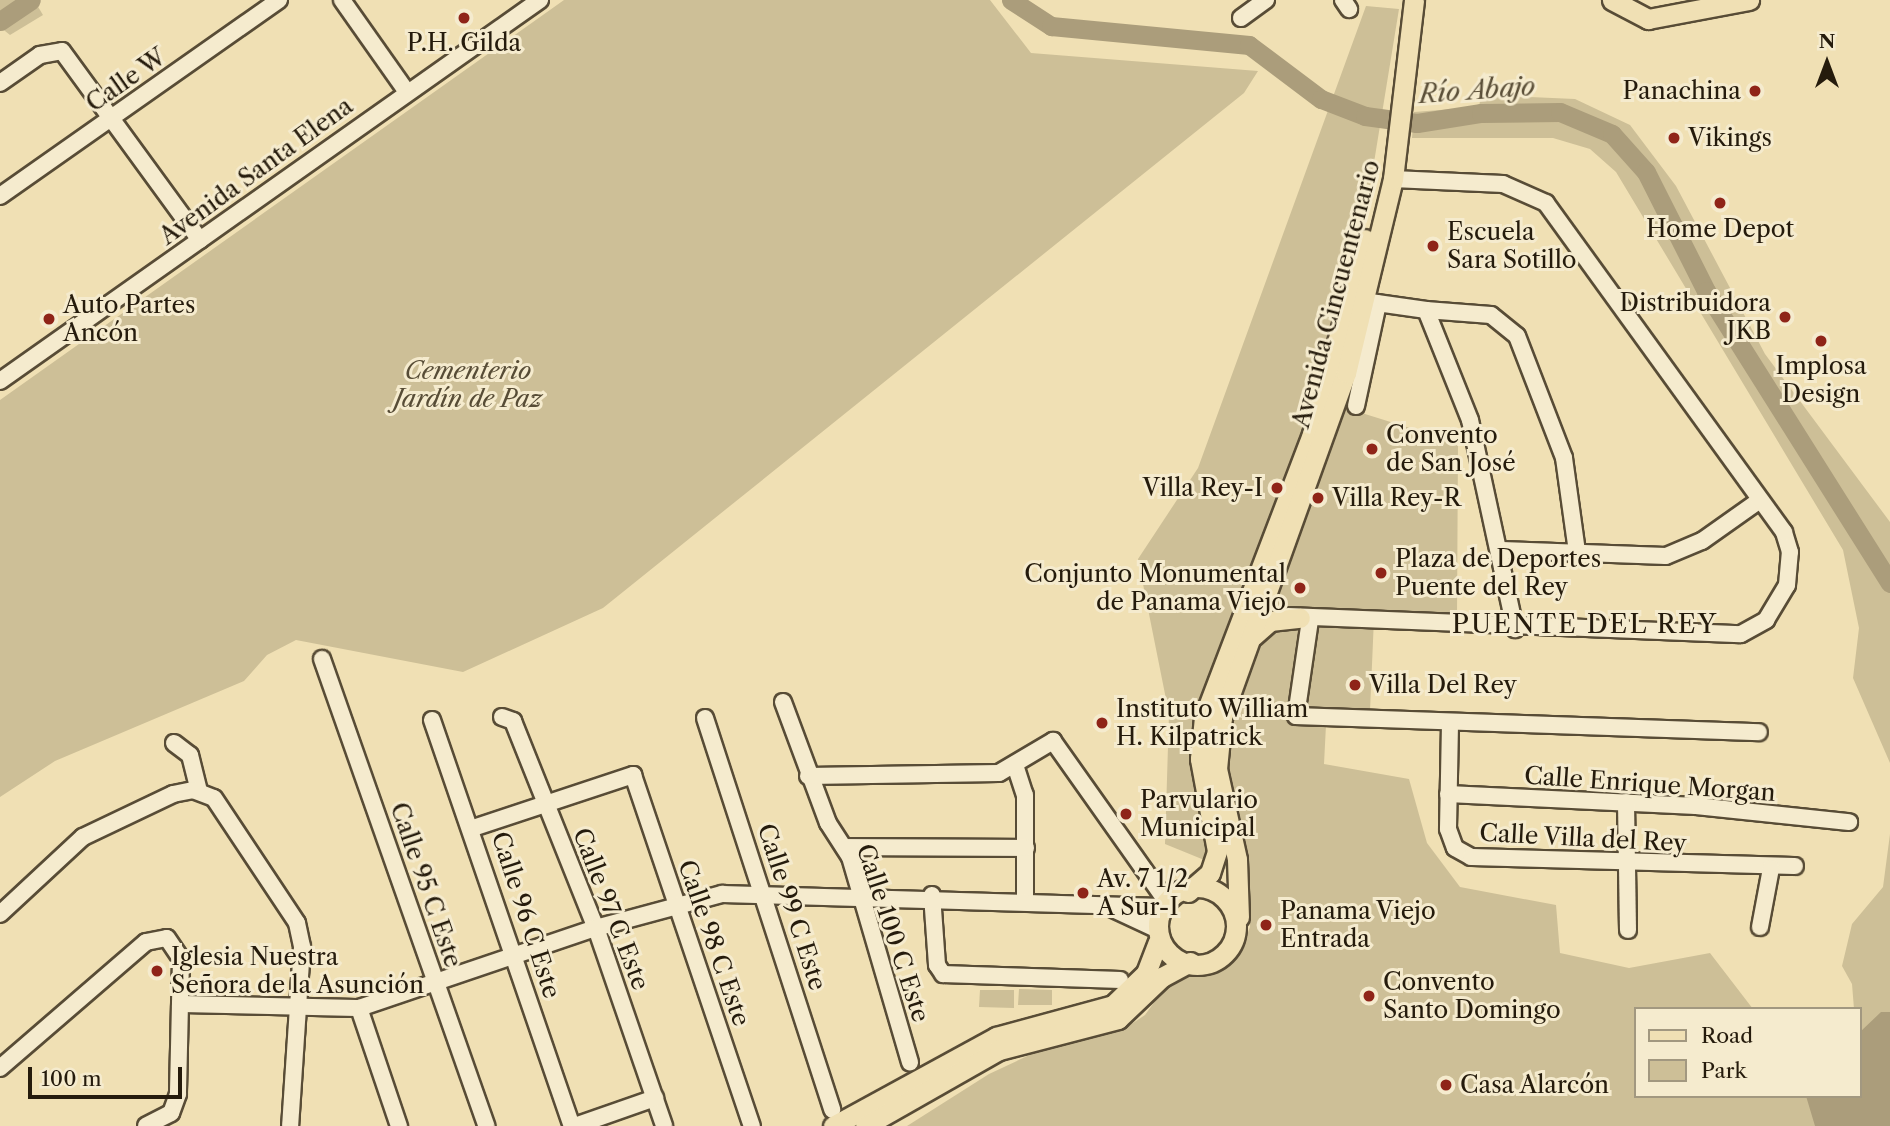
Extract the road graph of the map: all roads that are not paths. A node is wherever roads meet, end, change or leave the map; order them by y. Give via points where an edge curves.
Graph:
1 (279, 0) edge
2 (342, 0) edge
3 (540, 0) edge
4 (1266, 0) edge
5 (1402, 0) edge
6 (1414, 0) edge
7 (1612, 0) edge
8 (1622, 0) edge
9 (1749, 0) edge
10 (1693, 8) junction
11 (1241, 18) dead end
12 (0, 83) edge
13 (407, 92) junction
14 (1397, 111) junction
15 (111, 118) junction
16 (1393, 142) junction
17 (1394, 179) junction
18 (0, 196) edge
19 (200, 240) junction
20 (1370, 302) junction
21 (1426, 310) junction
22 (0, 381) edge
23 (1356, 406) dead end
24 (1760, 500) junction
25 (1502, 550) junction
26 (1577, 552) junction
27 (1272, 581) junction
28 (1261, 611) junction
29 (1299, 618) junction
30 (1515, 629) junction
31 (1252, 636) junction
32 (322, 659) dead end
33 (783, 702) dead end
34 (502, 717) dead end
35 (705, 718) dead end
36 (432, 720) dead end
37 (1450, 723) junction
38 (1759, 732) dead end
39 (1201, 737) junction
40 (174, 743) dead end
41 (1016, 768) junction
42 (808, 776) junction
43 (198, 791) junction
44 (1448, 794) junction
45 (1626, 803) junction
46 (547, 804) junction
47 (1849, 822) dead end
48 (473, 828) junction
49 (844, 847) junction
50 (1026, 848) junction
51 (1628, 864) junction
52 (1795, 866) dead end
53 (1771, 868) junction
54 (1147, 880) junction
55 (1188, 892) junction
56 (858, 893) junction
57 (765, 894) junction
58 (932, 895) junction
59 (1025, 900) junction
60 (677, 902) junction
61 (1091, 902) junction
62 (1130, 903) junction
63 (1165, 905) junction
64 (0, 914) edge
65 (1239, 917) junction
66 (1760, 927) dead end
67 (596, 928) junction
68 (1628, 930) dead end
69 (1156, 935) junction
70 (516, 955) junction
71 (1190, 962) junction
72 (1121, 980) dead end
73 (436, 982) junction
74 (180, 1004) junction
75 (359, 1008) junction
76 (298, 1009) junction
77 (911, 1062) dead end
78 (1, 1064) edge
79 (655, 1098) junction
80 (833, 1118) edge
81 (146, 1126) edge
82 (290, 1126) edge
83 (399, 1126) edge
84 (486, 1126) edge
85 (574, 1126) edge
86 (664, 1126) edge
87 (752, 1126) edge
88 (864, 1126) edge

1 - 15 street, Calle W
2 - 13 street
3 - 13 street, Avenida Santa Elena
4 - 11 street
5 - 14 main road, Avenida Cincuentenario
6 - 14 main road, Avenida Cincuentenario
7 - 10 main road via 1648,19
8 - 10 street via 1648,11
9 - 10 main road
12 - 15 street via 40,55 62,51
13 - 19 street, Avenida Santa Elena
14 - 16 main road, Avenida Cincuentenario
15 - 18 street, Calle W
15 - 19 street
16 - 17 main road, Avenida Cincuentenario
16 - 39 main road, Avenida Cincuentenario via 1324,397
17 - 20 main road, Avenida Cincuentenario
17 - 24 street via 1503,184 1546,203
19 - 22 street, Avenida Santa Elena
20 - 21 street
20 - 23 street
20 - 27 main road, Avenida Cincuentenario
21 - 25 street via 1470,420
21 - 26 street via 1491,315 1517,336 1564,458
24 - 26 street via 1683,551
24 - 30 street via 1790,552 1787,585 1758,627 1741,634
25 - 26 street
25 - 30 street
27 - 28 main road, Avenida Cincuentenario
27 - 29 main road
28 - 29 street
28 - 31 main road, Avenida Cincuentenario
28 - 39 main road via 1245,626
29 - 30 street
29 - 31 main road via 1270,621
29 - 37 street via 1296,716
31 - 65 main road, Avenida Cincuentenario via 1222,717 1217,757 1237,859
32 - 73 street, Calle 95 C Este
33 - 42 street, Calle 100 C Este
34 - 46 street, Calle 97 C Este via 513,722
35 - 57 street, Calle 99 C Este
36 - 48 street, Calle 96 C Este
37 - 38 street
37 - 44 street, Calle Villa del Rey
39 - 55 main road, Avenida Cincuentenario via 1217,851 1210,873
40 - 43 street via 190,755
41 - 42 street
41 - 50 street via 1025,795
41 - 54 street via 1053,741
42 - 49 street, Calle 100 C Este
43 - 64 street via 173,794 83,837
43 - 76 street via 214,798 297,923
44 - 45 street, Calle Enrique Morgan
44 - 51 street, Calle Villa del Rey via 1455,848 1471,857
45 - 47 street, Calle Enrique Morgan
45 - 51 street
46 - 48 street
46 - 60 street, Calle 98 C Este via 633,775
46 - 67 street, Calle 97 C Este
48 - 70 street, Calle 96 C Este
49 - 50 street
49 - 56 street, Calle 100 C Este
50 - 59 street
51 - 53 street, Calle Villa del Rey
51 - 68 street
52 - 53 street, Calle Villa del Rey
53 - 66 street
54 - 62 street
54 - 63 street
55 - 63 main road
55 - 65 main road via 1223,895
56 - 57 street
56 - 58 street
56 - 77 street, Calle 100 C Este
57 - 60 street
57 - 80 street, Calle 99 C Este
58 - 59 street
58 - 72 street via 937,965 943,974
59 - 61 street
60 - 67 street
60 - 87 street, Calle 98 C Este
61 - 62 street
61 - 69 street
62 - 63 street
63 - 69 main road
65 - 71 main road via 1230,946 1212,959
67 - 70 street
67 - 79 street, Calle 97 C Este
69 - 71 main road
69 - 80 main road via 1146,972 1112,1005 996,1037
70 - 73 street
70 - 85 street, Calle 96 C Este
71 - 88 main road via 1163,977 1118,1018 999,1050
73 - 75 street
73 - 84 street, Calle 95 C Este
74 - 76 street
74 - 78 street via 180,949 167,938 155,939
74 - 81 street via 178,1094 171,1113
75 - 76 street
75 - 83 street
76 - 82 street
79 - 85 street
79 - 86 street, Calle 97 C Este

